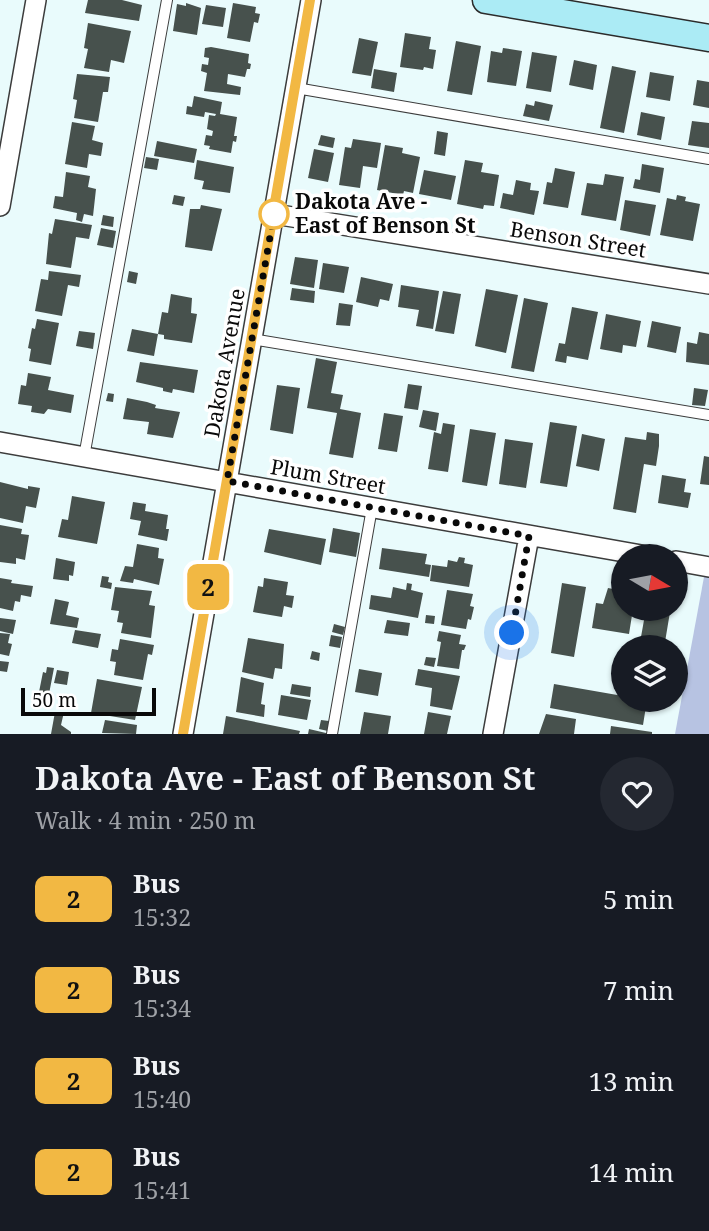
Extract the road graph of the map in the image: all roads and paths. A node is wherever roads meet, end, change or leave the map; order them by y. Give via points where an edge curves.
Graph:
1 (36, 0) edge
2 (167, 0) edge
3 (310, 0) edge
4 (485, 0) edge
5 (709, 38) edge
6 (296, 88) junction
7 (709, 159) edge
8 (0, 206) edge
9 (274, 215) junction
10 (709, 284) edge
11 (252, 339) junction
12 (709, 415) edge
13 (0, 442) edge
14 (85, 457) junction
15 (227, 481) junction
16 (372, 508) junction
17 (529, 536) junction
18 (611, 550) edge
19 (688, 563) edge
20 (709, 567) edge
21 (183, 734) edge
22 (332, 734) edge
23 (493, 734) edge

1 - 8 street
2 - 14 lane
3 - 6 street, Dakota Avenue
4 - 5 main road
6 - 7 lane
6 - 9 street, Dakota Avenue
9 - 10 street, Benson Street
9 - 11 street, Dakota Avenue
11 - 12 lane
11 - 15 street, Dakota Avenue
13 - 14 street, Plum Street
14 - 15 street, Plum Street
15 - 16 street, Plum Street
15 - 21 street, Dakota Avenue
16 - 17 street, Plum Street
16 - 22 lane
17 - 18 street, Plum Street
17 - 23 street
19 - 20 street

